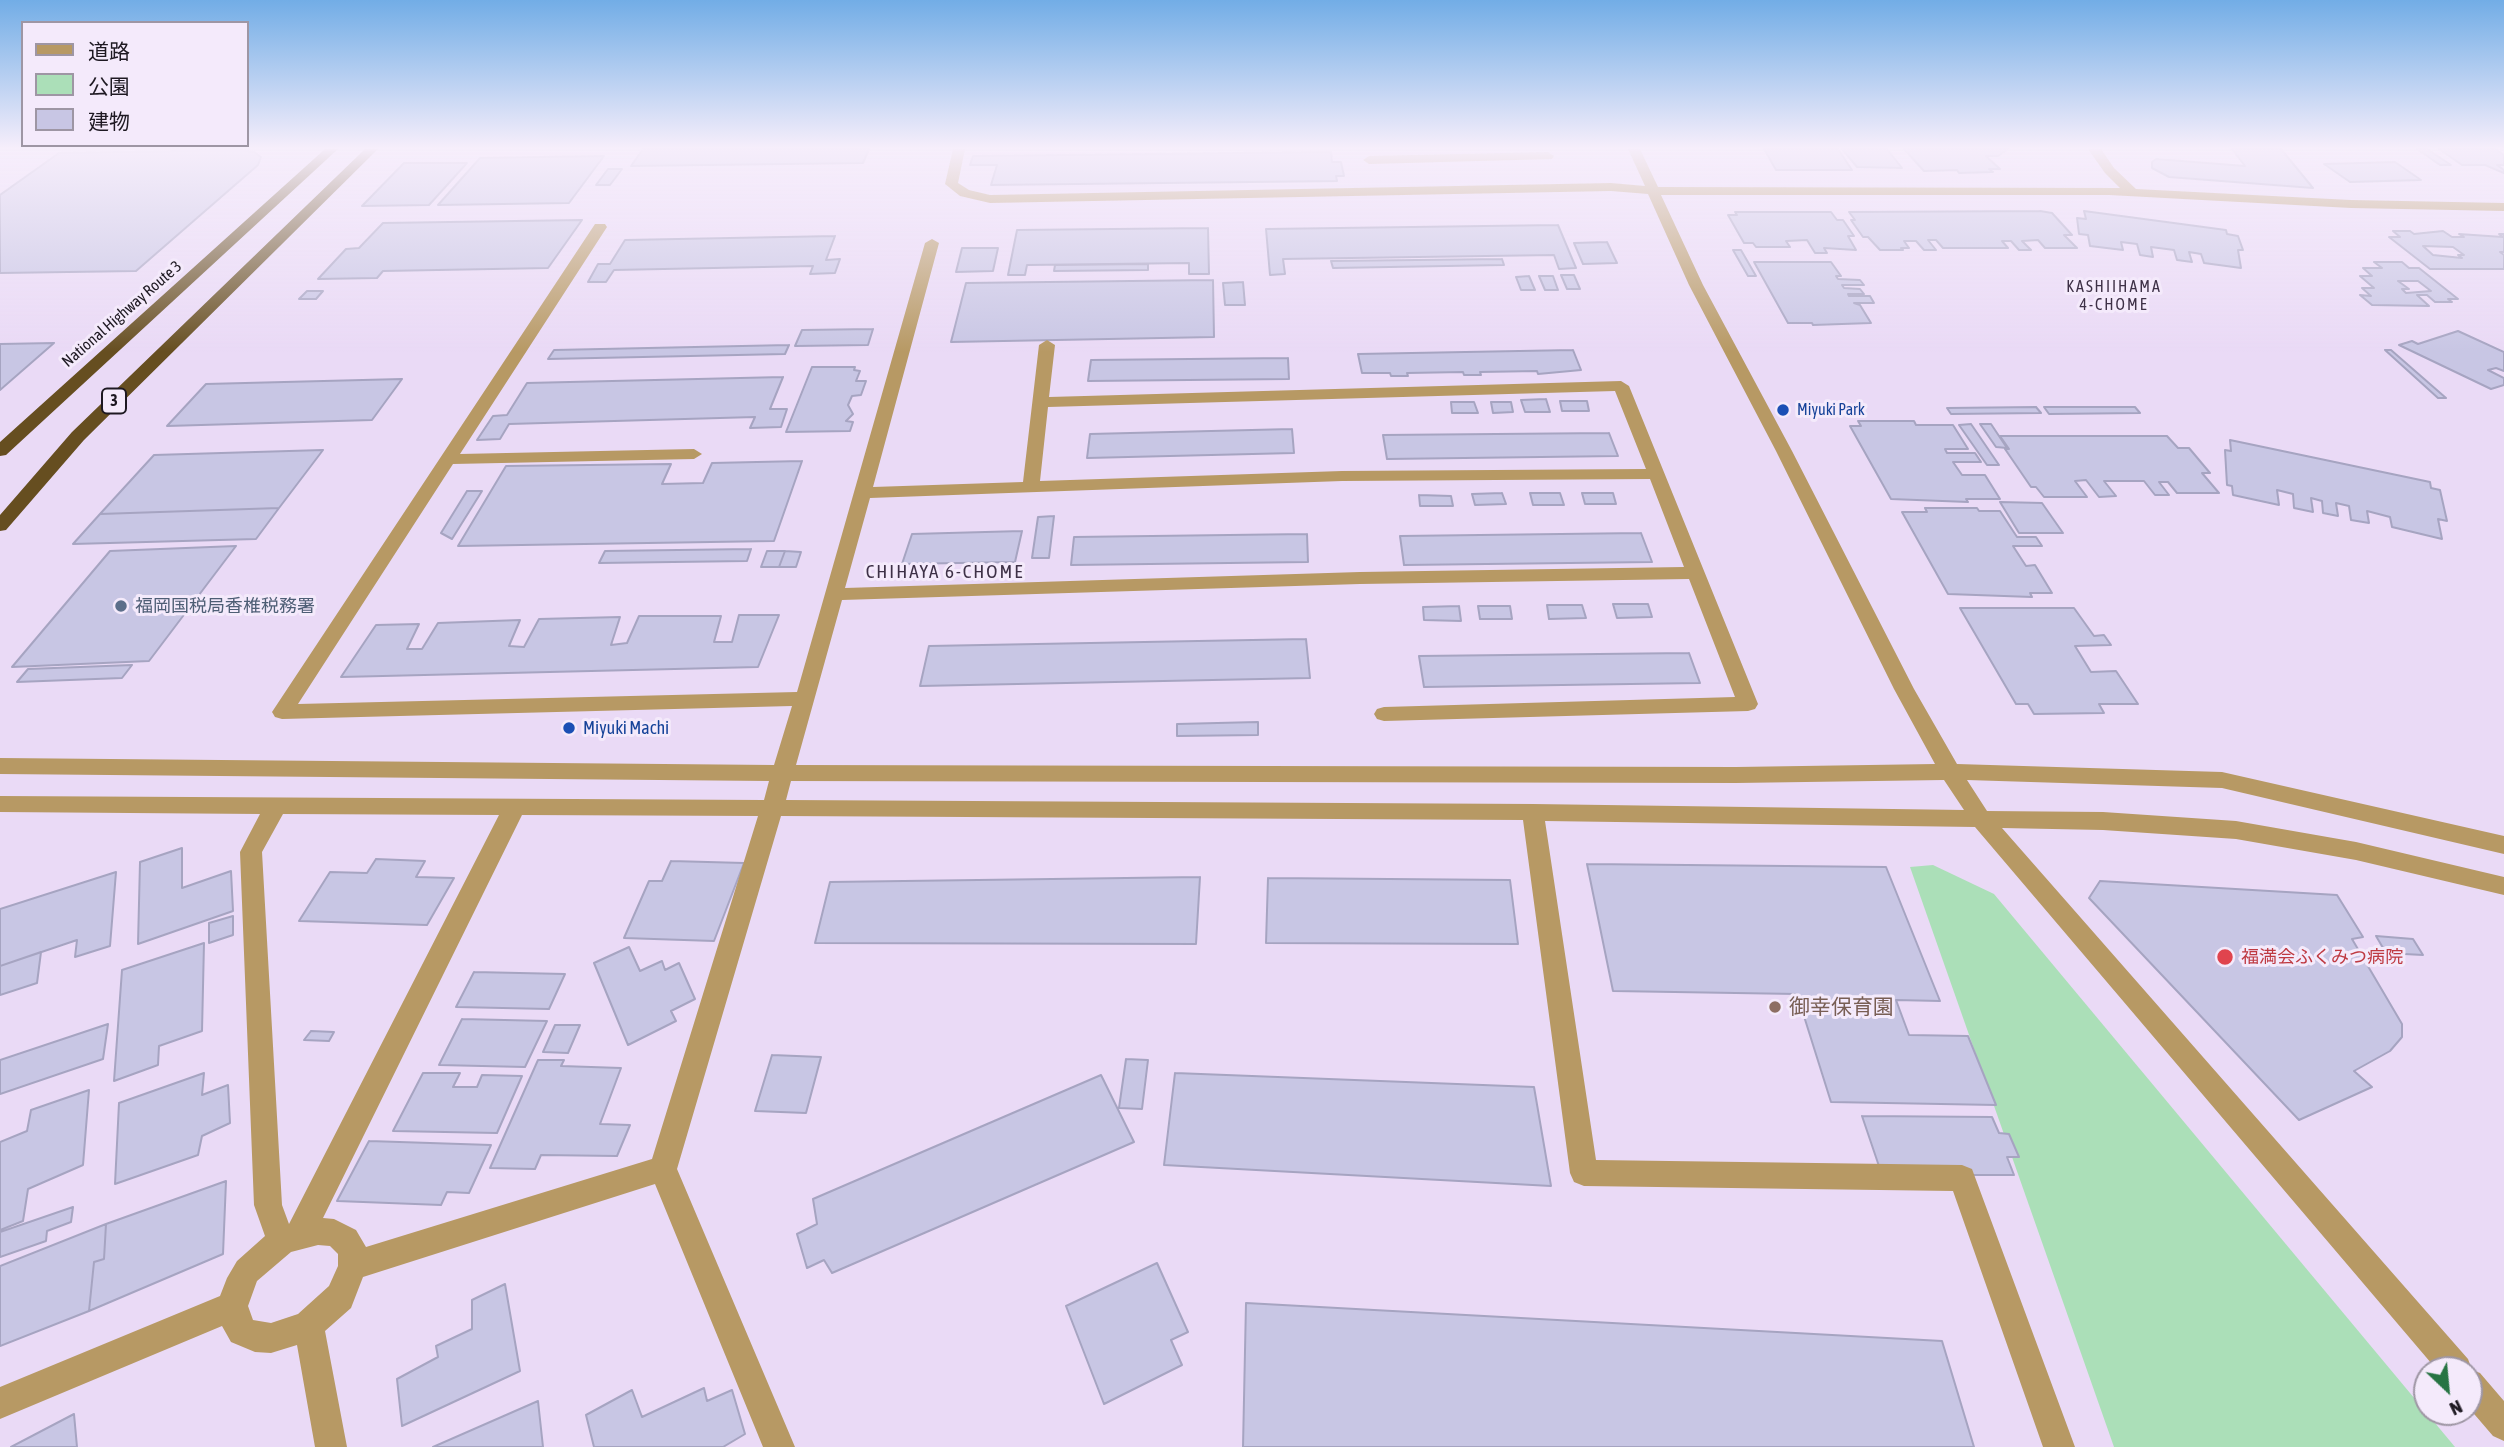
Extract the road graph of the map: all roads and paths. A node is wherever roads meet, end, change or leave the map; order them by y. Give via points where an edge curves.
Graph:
1 (258, 217) edge
2 (303, 217) edge
3 (1665, 217) edge
4 (600, 227) dead end
5 (932, 243) dead end
6 (1047, 345) dead end
7 (1041, 402) junction
8 (0, 451) edge
9 (694, 454) dead end
10 (448, 459) junction
11 (1656, 474) junction
12 (1031, 487) junction
13 (862, 493) junction
14 (0, 526) edge
15 (1696, 573) junction
16 (834, 594) junction
17 (805, 699) junction
18 (1384, 714) dead end
19 (0, 766) edge
20 (1950, 772) junction
21 (782, 773) junction
22 (0, 804) edge
23 (275, 807) junction
24 (514, 808) junction
25 (772, 810) junction
26 (1533, 812) junction
27 (1981, 818) junction
28 (2504, 845) edge
29 (2504, 886) edge
30 (663, 1168) junction
31 (290, 1238) junction
32 (353, 1266) junction
33 (233, 1306) junction
34 (309, 1325) junction
35 (2445, 1356) edge
36 (2483, 1400) edge
37 (0, 1403) edge
38 (2504, 1425) edge
39 (331, 1447) edge
40 (779, 1447) edge
41 (2059, 1447) edge

1 - 8 highway, National Highway Route 3 / 3
2 - 14 highway, 3 via 78,436
3 - 20 street via 1696,285
4 - 10 street
5 - 13 street
6 - 7 street
7 - 11 street via 1621,386
7 - 12 street
9 - 10 street
10 - 17 street via 282,712
11 - 12 street via 1342,476
11 - 15 street
12 - 13 street
13 - 16 street
15 - 16 street
15 - 18 street via 1748,704
16 - 17 street
17 - 21 street
19 - 21 street
20 - 21 street
20 - 27 street
20 - 28 street via 2222,780
21 - 25 street
22 - 23 street
23 - 24 street
23 - 31 street via 251,852 268,1205
24 - 25 street
24 - 31 street
25 - 26 street
25 - 30 street
26 - 27 street
26 - 41 street via 1584,1173 1962,1178
27 - 29 street via 2236,830 2356,851
27 - 35 street
30 - 32 street
30 - 40 street
31 - 32 street via 318,1231 334,1233 353,1251
31 - 33 street via 247,1271
32 - 34 street via 340,1297
33 - 34 street via 242,1331 255,1337 271,1338
33 - 37 street
34 - 39 street
36 - 38 street

